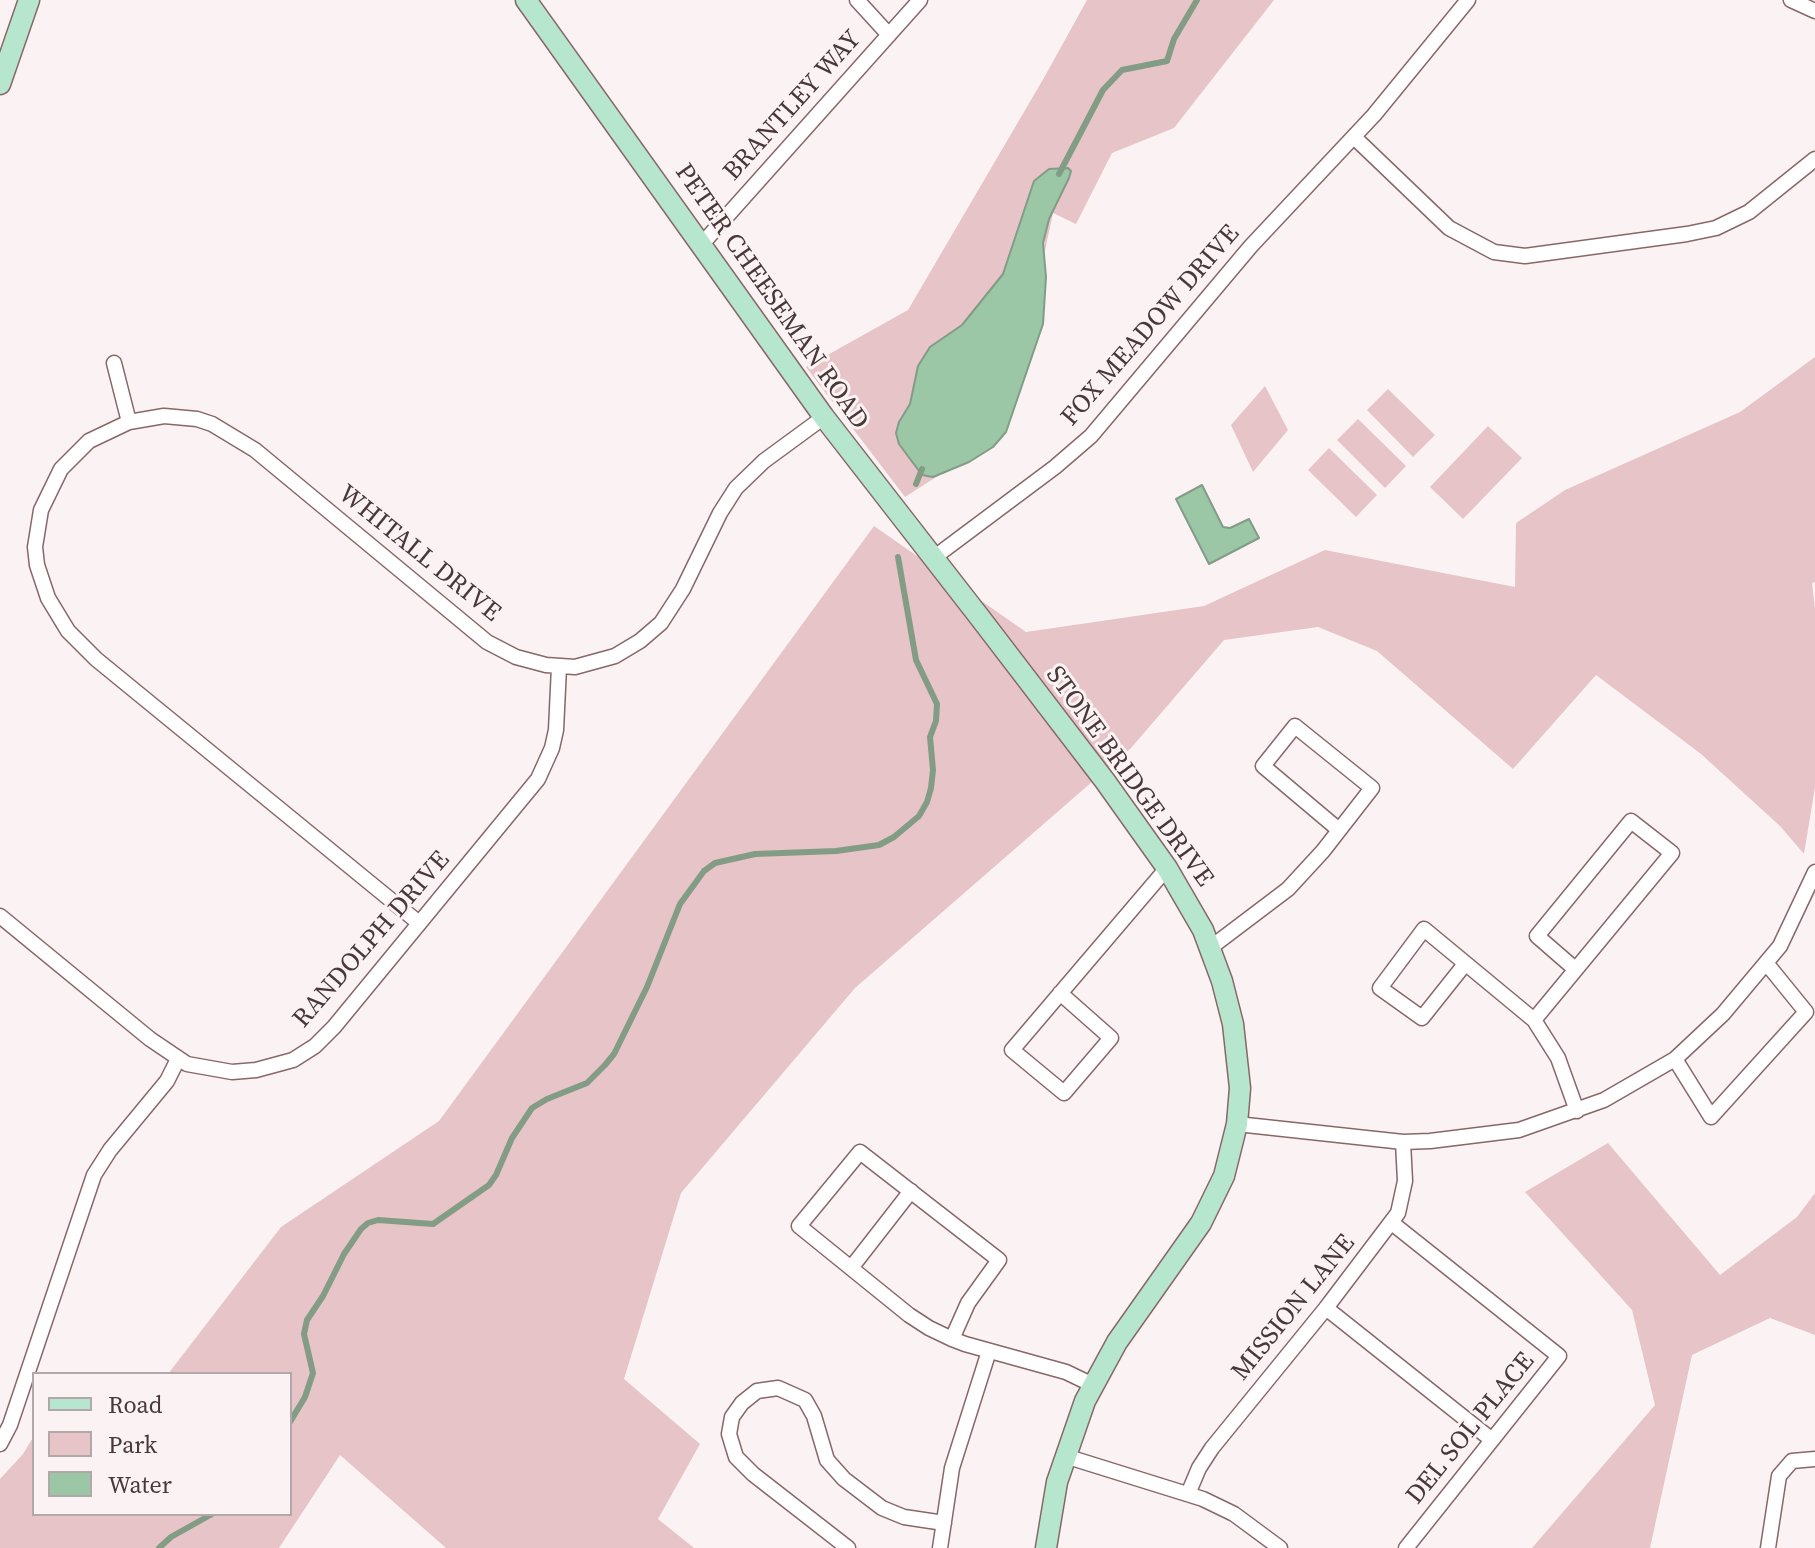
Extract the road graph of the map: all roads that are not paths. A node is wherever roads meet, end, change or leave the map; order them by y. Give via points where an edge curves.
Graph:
1 (29, 0) edge
2 (526, 0) edge
3 (857, 0) edge
4 (920, 0) edge
5 (1468, 0) edge
6 (1791, 0) edge
7 (1815, 11) edge
8 (889, 35) junction
9 (0, 84) edge
10 (1354, 137) junction
11 (1815, 159) edge
12 (702, 244) junction
13 (114, 363) dead end
14 (824, 417) junction
15 (129, 422) junction
16 (932, 559) junction
17 (981, 619) joint
18 (559, 667) junction
19 (1339, 830) junction
20 (1167, 868) junction
21 (1815, 872) edge
22 (0, 916) edge
23 (419, 923) junction
24 (1210, 948) junction
25 (1465, 964) junction
26 (1767, 964) junction
27 (1575, 969) junction
28 (1060, 993) junction
29 (1534, 1020) junction
30 (178, 1059) junction
31 (1675, 1059) junction
32 (1577, 1111) junction
33 (1237, 1124) junction
34 (1403, 1142) junction
35 (911, 1191) junction
36 (1392, 1223) junction
37 (851, 1268) junction
38 (1326, 1308) junction
39 (952, 1339) junction
40 (989, 1351) junction
41 (1093, 1385) junction
42 (1492, 1440) junction
43 (0, 1444) edge
44 (1065, 1456) junction
45 (1815, 1459) edge
46 (1188, 1494) junction
47 (944, 1523) junction
48 (1262, 1535) junction
49 (848, 1548) edge
50 (940, 1548) edge
51 (1046, 1548) edge
52 (1252, 1548) edge
53 (1280, 1548) edge
54 (1406, 1548) edge
55 (1768, 1548) edge

1 - 9 street
2 - 12 street, PETER CHEESEMAN ROAD
3 - 8 street
4 - 8 street, BRANTLEY WAY
5 - 10 street, FOX MEADOW DRIVE
6 - 7 street
8 - 12 street, BRANTLEY WAY
10 - 11 street via 1449,228 1494,252 1525,256 1716,228 1749,212
10 - 16 street, FOX MEADOW DRIVE via 1251,246 1091,436
12 - 14 street, PETER CHEESEMAN ROAD
13 - 15 street
14 - 16 street, PETER CHEESEMAN ROAD
14 - 18 street, WHITALL DRIVE via 742,480 661,623 615,656
15 - 18 street, WHITALL DRIVE via 181,417 225,430 487,642 516,657
15 - 23 street, WHITALL DRIVE via 72,455 41,510 37,565 56,614 96,659
16 - 17 street, PETER CHEESEMAN ROAD
17 - 20 street, STONE BRIDGE DRIVE
18 - 23 street, RANDOLPH DRIVE via 556,730 538,779
19 - 19 street via 1372,788 1295,726 1263,766
19 - 24 street via 1288,889
20 - 24 street, STONE BRIDGE DRIVE
20 - 28 street
21 - 26 street
22 - 30 street, RANDOLPH DRIVE
23 - 30 street, RANDOLPH DRIVE via 334,1027 304,1054 244,1072 207,1069
24 - 33 street, STONE BRIDGE DRIVE via 1233,1024 1240,1088
25 - 25 street via 1424,929 1380,988 1422,1018
25 - 29 street
26 - 31 street
26 - 31 street via 1806,1012 1711,1117
27 - 27 street via 1672,853 1631,821 1537,936
27 - 29 street
28 - 28 street via 1012,1050 1064,1093 1111,1038
29 - 32 street via 1558,1058
30 - 43 street via 94,1175
31 - 32 street
32 - 34 street via 1519,1130
33 - 34 street
33 - 41 street, STONE BRIDGE DRIVE via 1224,1176 1201,1223
34 - 36 street, MISSION LANE via 1404,1193
35 - 37 street
35 - 37 street via 860,1152 799,1226
35 - 39 street via 999,1260 968,1303
36 - 38 street, MISSION LANE
36 - 42 street, DEL SOL PLACE via 1559,1356
37 - 39 street via 909,1315
38 - 42 street
38 - 46 street, MISSION LANE via 1212,1448
39 - 40 street
40 - 41 street
40 - 47 street via 952,1468
41 - 44 street, STONE BRIDGE DRIVE
42 - 54 street, DEL SOL PLACE
44 - 46 street
44 - 51 street, STONE BRIDGE DRIVE
45 - 55 street via 1792,1461 1779,1476
46 - 48 street via 1234,1514
47 - 49 street via 882,1508 827,1460 805,1400 778,1388 757,1391 732,1417 729,1434 736,1457
47 - 50 street
48 - 52 street
48 - 53 street

